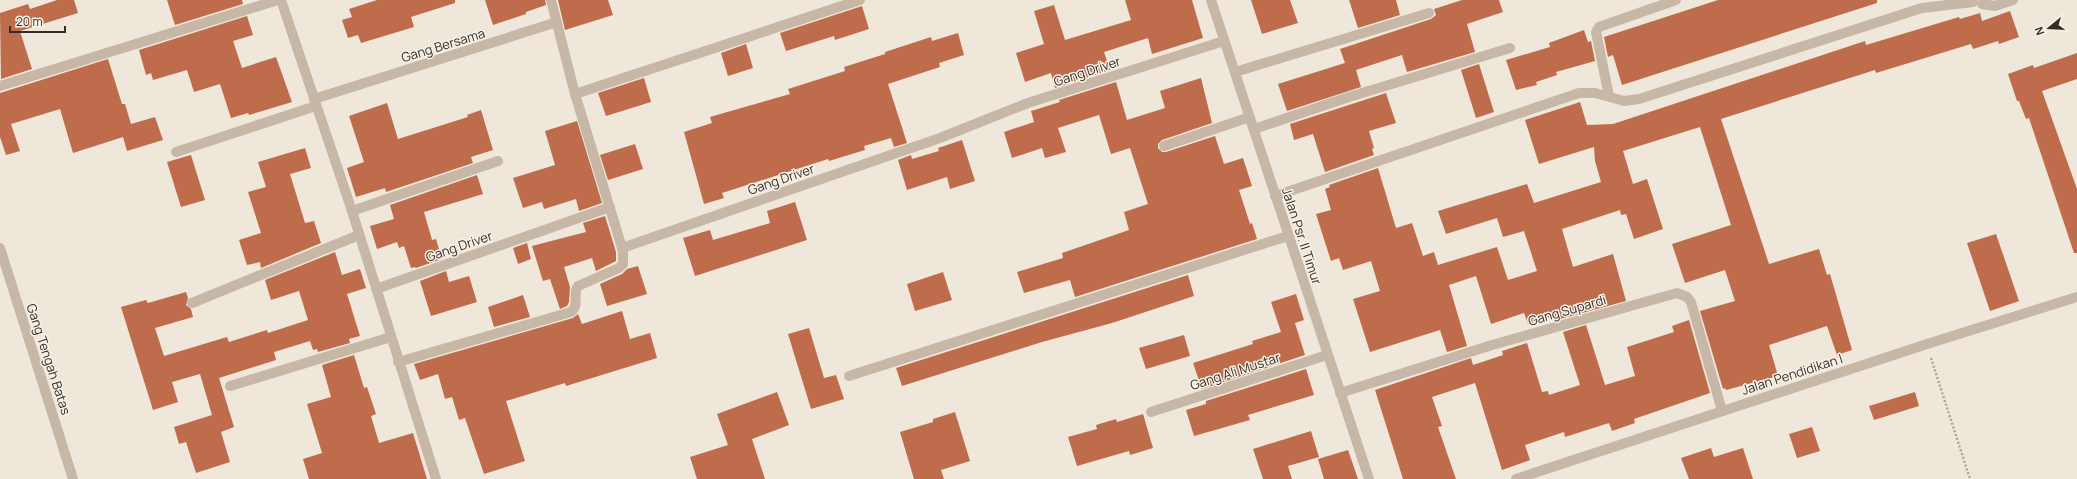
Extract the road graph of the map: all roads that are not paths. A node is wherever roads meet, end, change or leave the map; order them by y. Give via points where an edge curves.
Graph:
1 (279, 0) edge
2 (551, 0) edge
3 (860, 0) edge
4 (1211, 0) edge
5 (1676, 0) edge
6 (2014, 0) edge
7 (1921, 4) edge
8 (1429, 13) dead end
9 (557, 22) junction
10 (1224, 41) junction
11 (1510, 48) dead end
12 (1235, 72) junction
13 (0, 86) edge
14 (575, 94) junction
15 (1609, 96) junction
16 (315, 102) junction
17 (1250, 117) junction
18 (1254, 130) junction
19 (1164, 146) dead end
20 (176, 152) dead end
21 (498, 161) dead end
22 (1275, 196) junction
23 (610, 206) junction
24 (352, 211) junction
25 (359, 235) junction
26 (1288, 236) junction
27 (0, 248) edge
28 (622, 248) junction
29 (376, 289) junction
30 (2077, 297) edge
31 (192, 303) dead end
32 (391, 337) junction
33 (1327, 355) junction
34 (398, 362) junction
35 (849, 376) dead end
36 (230, 386) dead end
37 (1340, 393) junction
38 (1722, 411) junction
39 (1151, 412) dead end
40 (73, 479) edge
41 (436, 479) edge
42 (1369, 479) edge
43 (1516, 479) edge

1 - 13 street
1 - 16 street
2 - 9 street
3 - 14 street
4 - 10 street, Jalan Psr. II Timur
5 - 15 street via 1599,27 1596,32
6 - 7 street via 1995,6 1977,3
7 - 15 street via 1639,99 1624,101
8 - 12 street
9 - 14 street
9 - 16 street, Gang Bersama
10 - 12 street, Jalan Psr. II Timur
10 - 28 street, Gang Driver via 1028,103 940,138
11 - 18 street via 1349,97
12 - 17 street, Jalan Psr. II Timur
14 - 23 street
15 - 22 street via 1579,93
16 - 20 street, Gang Bersama
16 - 24 street
17 - 18 street, Jalan Psr. II Timur
17 - 19 street
18 - 22 street, Jalan Psr. II Timur
21 - 24 street
22 - 26 street, Jalan Psr. II Timur
23 - 28 street
23 - 29 street, Gang Driver
24 - 25 street
25 - 29 street
25 - 31 street
26 - 33 street, Jalan Psr. II Timur
26 - 35 street
27 - 40 street, Gang Tengah Batas
28 - 34 street via 622,266 578,286 576,306 571,312
29 - 32 street
30 - 38 street, Jalan Pendidikan I
32 - 34 street
32 - 36 street
33 - 37 street, Jalan Psr. II Timur
33 - 39 street, Gang Ali Mustar
34 - 41 street
37 - 38 street, Gang Supardi via 1492,345 1677,293 1687,297 1691,302
37 - 42 street, Jalan Psr. II Timur
38 - 43 street, Jalan Pendidikan I

